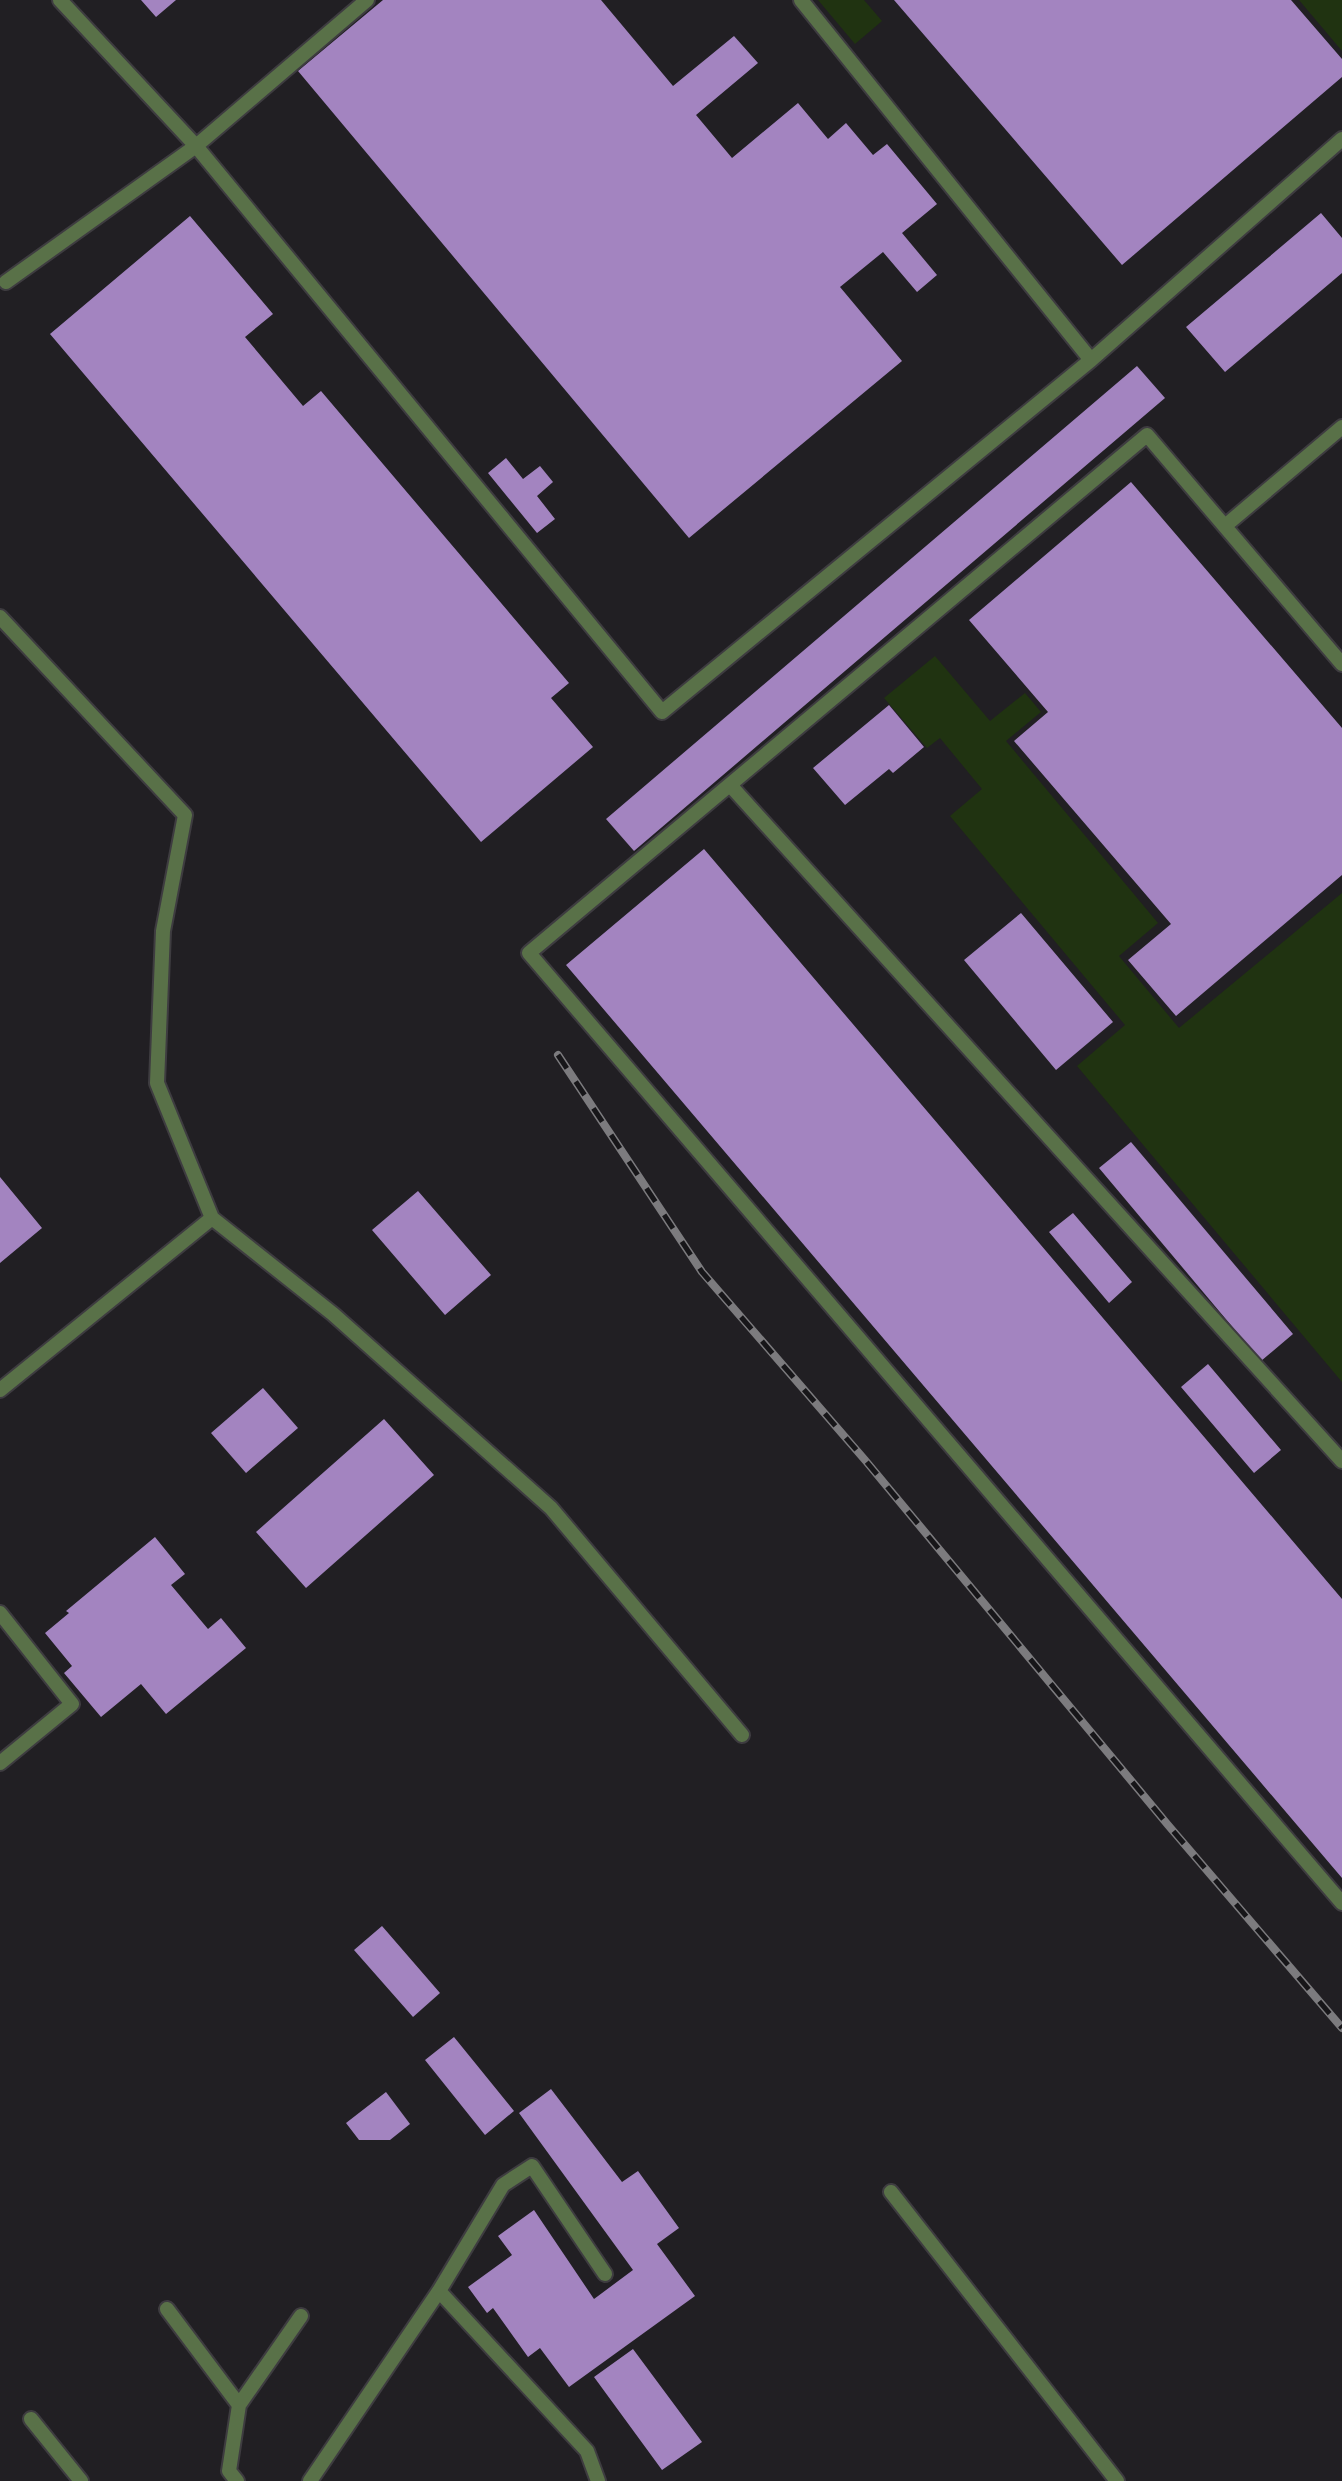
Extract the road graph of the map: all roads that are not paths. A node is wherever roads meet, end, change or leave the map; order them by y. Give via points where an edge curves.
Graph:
1 (60, 0) edge
2 (367, 0) edge
3 (801, 0) edge
4 (1342, 139) edge
5 (196, 146) junction
6 (6, 282) dead end
7 (1091, 360) junction
8 (1342, 427) edge
9 (1226, 526) junction
10 (0, 617) edge
11 (1342, 664) edge
12 (730, 785) junction
13 (212, 1218) junction
14 (0, 1390) edge
15 (1342, 1461) edge
16 (0, 1612) edge
17 (742, 1735) dead end
18 (0, 1763) edge
19 (1342, 1903) edge
20 (891, 2192) dead end
21 (605, 2274) dead end
22 (439, 2291) junction
23 (167, 2309) dead end
24 (301, 2316) dead end
25 (239, 2405) junction
26 (31, 2419) dead end
27 (81, 2481) edge
28 (237, 2481) edge
29 (310, 2481) edge
30 (598, 2481) edge
31 (1117, 2481) edge

1 - 5 lane
2 - 5 lane
3 - 7 lane
4 - 7 lane
5 - 6 lane
5 - 7 lane via 662,712
8 - 9 lane
9 - 11 lane
9 - 12 lane via 1146,435
10 - 13 lane via 185,815 163,931 156,1083
12 - 15 lane
12 - 19 lane via 529,953
13 - 14 lane
13 - 17 lane via 333,1314 551,1508
16 - 18 lane via 72,1704
20 - 31 lane
21 - 22 lane via 532,2166 503,2185
22 - 29 lane
22 - 30 lane via 587,2451
23 - 25 lane
24 - 25 lane
25 - 28 lane via 229,2471
26 - 27 lane

